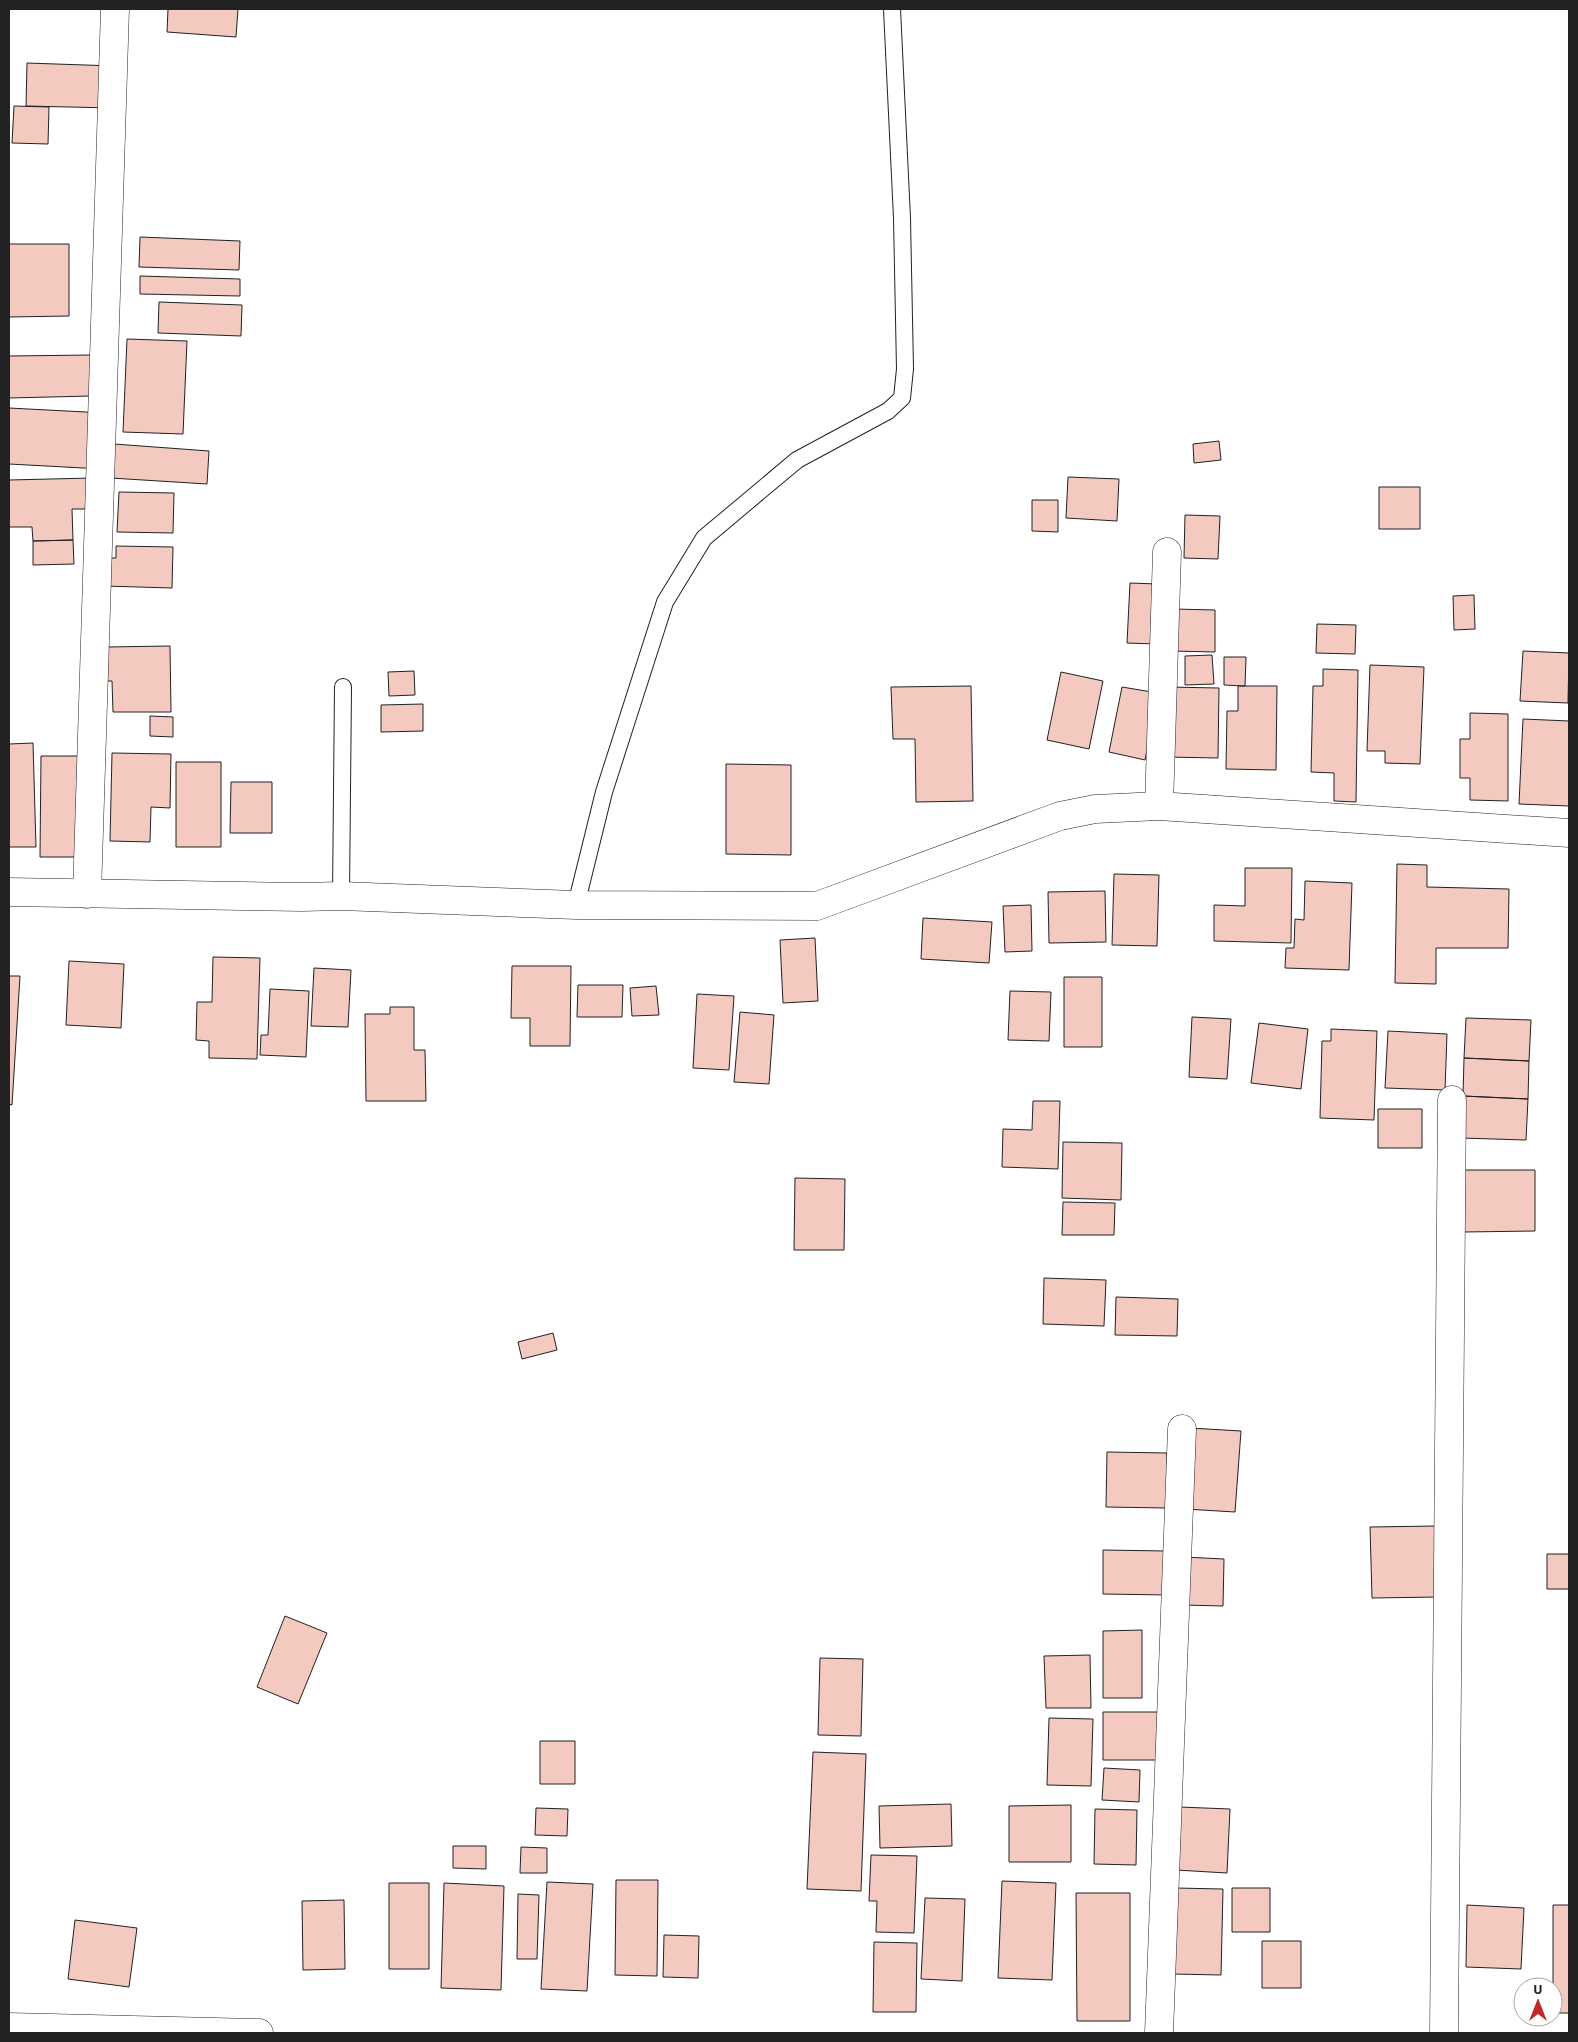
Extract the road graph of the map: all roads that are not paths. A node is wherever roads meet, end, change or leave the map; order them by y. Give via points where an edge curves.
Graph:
1 (115, 9) edge
2 (892, 9) edge
3 (1167, 552) dead end
4 (343, 687) dead end
5 (1159, 806) junction
6 (1569, 833) edge
7 (9, 892) edge
8 (87, 894) junction
9 (341, 896) junction
10 (576, 905) junction
11 (1452, 1100) dead end
12 (1182, 1429) dead end
13 (9, 2027) edge
14 (141, 2032) edge
15 (259, 2033) edge
16 (1159, 2033) edge
17 (1444, 2033) edge

1 - 8 street
2 - 10 lane via 902,218 905,369 902,398 888,411 797,460 704,538 665,602 604,792
3 - 5 street
4 - 9 lane
5 - 6 street
5 - 10 street via 1095,808 1060,816 817,906
7 - 8 street
8 - 9 street
9 - 10 street
11 - 17 street
12 - 16 street
13 - 14 street
14 - 15 street

